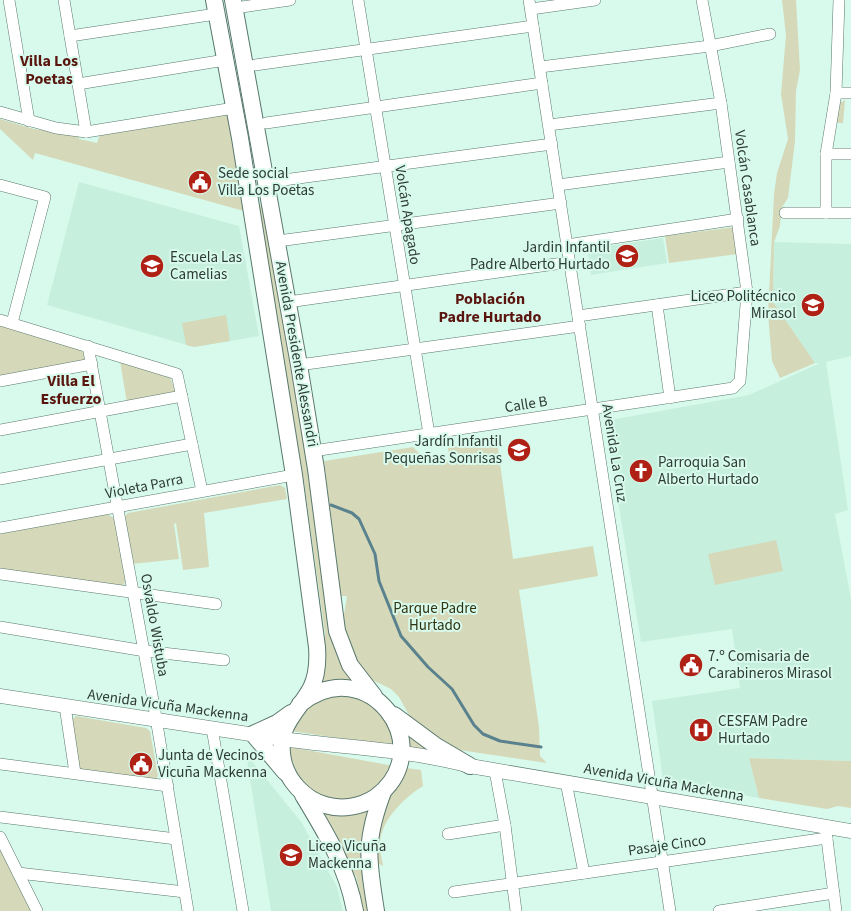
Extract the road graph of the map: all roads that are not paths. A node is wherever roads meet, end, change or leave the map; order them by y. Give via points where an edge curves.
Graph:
1 (9, 0) edge
2 (64, 0) edge
3 (290, 0) edge
4 (358, 0) edge
5 (595, 0) edge
6 (702, 0) edge
7 (839, 0) edge
8 (234, 4) edge
9 (530, 5) edge
10 (215, 7) edge
11 (533, 26) junction
12 (839, 28) junction
13 (851, 28) edge
14 (770, 34) dead end
15 (70, 36) junction
16 (710, 46) junction
17 (366, 49) junction
18 (225, 60) junction
19 (255, 66) dead end
20 (540, 67) junction
21 (542, 83) junction
22 (78, 84) junction
23 (836, 93) junction
24 (851, 93) edge
25 (721, 103) junction
26 (234, 108) junction
27 (375, 108) junction
28 (0, 112) edge
29 (29, 121) junction
30 (266, 123) dead end
31 (549, 125) junction
32 (86, 132) junction
33 (552, 144) junction
34 (826, 154) junction
35 (851, 154) edge
36 (730, 162) junction
37 (385, 167) junction
38 (276, 181) dead end
39 (0, 185) edge
40 (558, 185) junction
41 (270, 198) junction
42 (249, 202) junction
43 (561, 203) junction
44 (785, 213) dead end
45 (826, 213) junction
46 (851, 213) edge
47 (738, 219) junction
48 (394, 225) junction
49 (278, 242) junction
50 (568, 245) junction
51 (570, 262) junction
52 (404, 284) junction
53 (746, 292) junction
54 (288, 302) junction
55 (657, 305) junction
56 (0, 320) edge
57 (579, 321) junction
58 (12, 324) junction
59 (88, 346) junction
60 (415, 349) junction
61 (92, 364) junction
62 (299, 364) junction
63 (0, 381) edge
64 (740, 381) joint
65 (182, 396) junction
66 (670, 398) junction
67 (593, 409) junction
68 (100, 412) junction
69 (0, 430) edge
70 (428, 434) junction
71 (192, 444) junction
72 (313, 451) junction
73 (109, 458) junction
74 (294, 475) junction
75 (0, 479) edge
76 (202, 491) junction
77 (118, 507) junction
78 (0, 528) edge
79 (0, 574) edge
80 (134, 592) junction
81 (216, 604) dead end
82 (0, 627) edge
83 (145, 651) junction
84 (224, 660) dead end
85 (0, 696) edge
86 (376, 699) junction
87 (65, 706) junction
88 (297, 707) junction
89 (389, 710) junction
90 (157, 720) junction
91 (212, 728) junction
92 (253, 734) junction
93 (282, 738) junction
94 (400, 757) junction
95 (0, 764) edge
96 (470, 766) junction
97 (495, 770) junction
98 (74, 773) junction
99 (566, 782) junction
100 (294, 783) junction
101 (168, 786) junction
102 (383, 792) junction
103 (651, 796) junction
104 (0, 817) edge
105 (505, 825) junction
106 (851, 831) edge
107 (827, 832) junction
108 (448, 834) dead end
109 (0, 836) edge
110 (176, 839) junction
111 (662, 861) junction
112 (18, 873) junction
113 (584, 873) junction
114 (512, 884) junction
115 (185, 892) junction
116 (454, 892) dead end
117 (834, 894) junction
118 (37, 911) edge
119 (188, 911) edge
120 (243, 911) edge
121 (355, 911) edge
122 (376, 911) edge
123 (516, 911) edge
124 (670, 911) edge
125 (720, 911) edge
126 (836, 911) edge

1 - 29 street
2 - 15 street
3 - 8 street
4 - 17 street, Volcán Apagado
5 - 9 street
6 - 16 street, Volcán Casablanca
7 - 12 street
8 - 41 main road, Avenida Presidente Alessandri
9 - 11 street, Avenida La Cruz
10 - 15 street
10 - 18 main road, Avenida Presidente Alessandri
11 - 17 street
11 - 20 street, Avenida La Cruz
12 - 13 street
12 - 23 street
14 - 16 street
15 - 22 street
16 - 20 street
16 - 25 street, Volcán Casablanca
17 - 19 street
17 - 27 street, Volcán Apagado
18 - 22 street
18 - 26 main road, Avenida Presidente Alessandri
20 - 21 street, Avenida La Cruz
21 - 27 street
21 - 31 street, Avenida La Cruz
22 - 32 street
23 - 24 street
23 - 34 street
25 - 31 street
25 - 36 street, Volcán Casablanca
26 - 32 street
26 - 42 main road, Avenida Presidente Alessandri
27 - 30 street
27 - 37 street, Volcán Apagado
28 - 29 street
29 - 32 street
31 - 33 street, Avenida La Cruz
33 - 37 street
33 - 40 street, Avenida La Cruz
34 - 35 street
34 - 45 street
36 - 40 street
36 - 47 street, Volcán Casablanca
37 - 38 street
37 - 48 street, Volcán Apagado
39 - 58 street via 45,197
40 - 43 street, Avenida La Cruz
41 - 42 street
41 - 49 main road, Avenida Presidente Alessandri
42 - 74 main road, Avenida Presidente Alessandri
43 - 48 street
43 - 50 street, Avenida La Cruz
44 - 45 street
45 - 46 street
47 - 50 street
47 - 53 street, Volcán Casablanca
48 - 49 street
48 - 52 street, Volcán Apagado
49 - 54 main road, Avenida Presidente Alessandri
50 - 51 street, Avenida La Cruz
51 - 52 street
51 - 57 street, Avenida La Cruz
52 - 54 street
52 - 60 street, Volcán Apagado
53 - 55 street
53 - 64 street, Volcán Casablanca
54 - 62 main road, Avenida Presidente Alessandri
55 - 57 street
55 - 66 street
56 - 58 street
57 - 60 street
57 - 67 street, Avenida La Cruz
58 - 59 street
59 - 61 street, Osvaldo Wistuba
59 - 65 street via 177,374
60 - 62 street
60 - 70 street, Volcán Apagado
61 - 63 street
61 - 68 street, Osvaldo Wistuba
62 - 72 main road, Avenida Presidente Alessandri
64 - 66 street, Calle B via 733,388
65 - 68 street
65 - 71 street
66 - 67 street, Calle B
67 - 70 street, Calle B
67 - 103 street, Avenida La Cruz
68 - 69 street
68 - 73 street, Osvaldo Wistuba
70 - 72 street, Calle B
71 - 73 street
71 - 76 street
72 - 86 main road, Avenida Presidente Alessandri via 338,638 350,665
73 - 75 street
73 - 77 street, Osvaldo Wistuba
74 - 76 street, Violeta Parra
74 - 88 main road, Avenida Presidente Alessandri via 318,654 313,684
76 - 77 street, Violeta Parra
77 - 78 street, Violeta Parra
77 - 80 street, Osvaldo Wistuba
79 - 80 street
80 - 81 street
80 - 83 street, Osvaldo Wistuba
82 - 83 street
83 - 84 street
83 - 90 street, Osvaldo Wistuba
85 - 87 street, Avenida Vicuña Mackenna
86 - 88 main road, Avenida Presidente Alessandri via 360,690 333,688 315,693
86 - 89 main road, Avenida Presidente Alessandri
87 - 90 street, Avenida Vicuña Mackenna
87 - 98 street
88 - 92 main road via 277,723
88 - 93 main road, Avenida Presidente Alessandri
89 - 94 main road, Avenida Presidente Alessandri via 400,732
89 - 96 main road
90 - 91 street, Avenida Vicuña Mackenna
90 - 101 street, Osvaldo Wistuba
91 - 92 street, Avenida Vicuña Mackenna
91 - 120 street
92 - 93 street, Avenida Vicuña Mackenna
92 - 100 main road
93 - 94 street, Avenida Vicuña Mackenna via 331,745 362,755
93 - 100 main road, Avenida Presidente Alessandri via 283,762
94 - 96 street, Avenida Vicuña Mackenna via 434,757
94 - 102 main road via 394,777
95 - 98 street
96 - 97 street, Avenida Vicuña Mackenna
97 - 99 street, Avenida Vicuña Mackenna
97 - 105 street
98 - 101 street
99 - 103 street, Avenida Vicuña Mackenna
99 - 113 street
100 - 102 main road via 312,799 336,807 361,804
100 - 121 main road, Avenida Presidente Alessandri via 341,860
101 - 110 street, Osvaldo Wistuba
102 - 122 main road via 372,819 368,846
103 - 107 street, Avenida Vicuña Mackenna
103 - 111 street, Avenida La Cruz
104 - 110 street
105 - 108 street
105 - 114 street
106 - 107 street, Avenida Vicuña Mackenna
107 - 111 street, Pasaje Cinco
107 - 117 street
109 - 112 street
110 - 115 street, Osvaldo Wistuba
111 - 113 street, Pasaje Cinco
111 - 124 street, Avenida La Cruz
112 - 115 street
112 - 118 street
113 - 114 street, Pasaje Cinco
114 - 116 street, Pasaje Cinco
114 - 123 street
115 - 119 street, Osvaldo Wistuba
117 - 125 street
117 - 126 street

